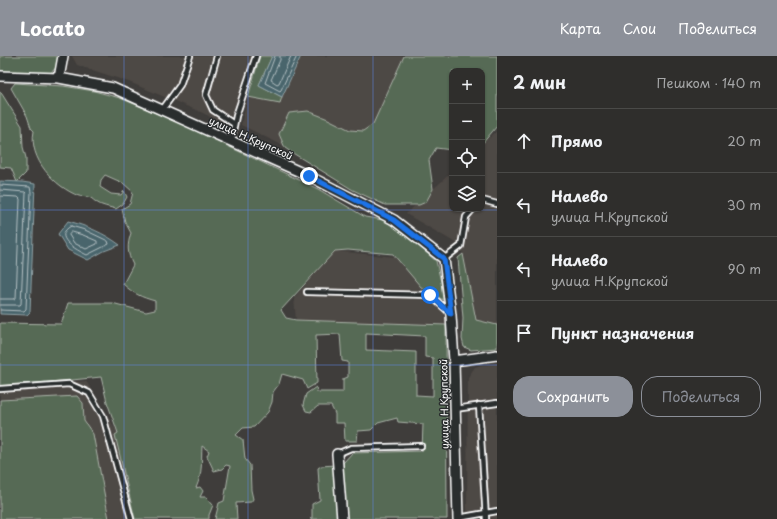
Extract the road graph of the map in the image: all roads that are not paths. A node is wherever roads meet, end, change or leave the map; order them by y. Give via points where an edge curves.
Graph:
1 (63, 56) edge
2 (190, 56) edge
3 (217, 56) edge
4 (256, 56) edge
5 (0, 76) edge
6 (59, 78) junction
7 (162, 110) junction
8 (234, 124) junction
9 (232, 141) junction
10 (485, 201) edge
11 (497, 204) edge
12 (470, 212) edge
13 (444, 259) junction
14 (307, 292) dead end
15 (451, 314) junction
16 (497, 355) edge
17 (454, 361) junction
18 (0, 389) edge
19 (497, 403) edge
20 (479, 405) junction
21 (454, 409) junction
22 (421, 446) dead end
23 (337, 454) joint
24 (497, 511) edge
25 (486, 513) junction
26 (131, 519) edge
27 (342, 519) edge
28 (458, 519) edge
29 (486, 519) edge

1 - 6 street
2 - 7 lane via 180,85
3 - 8 lane via 206,95 213,110
4 - 8 lane
5 - 6 street, улица Н.Крупской
6 - 7 street, улица Н.Крупской via 113,88
7 - 9 street, улица Н.Крупской
8 - 9 lane
9 - 13 street, улица Н.Крупской via 309,176 394,220
10 - 11 lane
12 - 13 lane via 466,217 461,246
13 - 15 street, улица Н.Крупской
14 - 15 lane via 430,295
15 - 17 street, улица Н.Крупской
16 - 17 street
17 - 21 street, улица Н.Крупской
18 - 26 lane via 69,384 88,393 103,416
19 - 20 lane
20 - 21 lane
20 - 25 lane
21 - 28 street, улица Н.Крупской
22 - 23 lane via 351,448
23 - 27 street
24 - 25 lane
25 - 28 lane
25 - 29 lane

